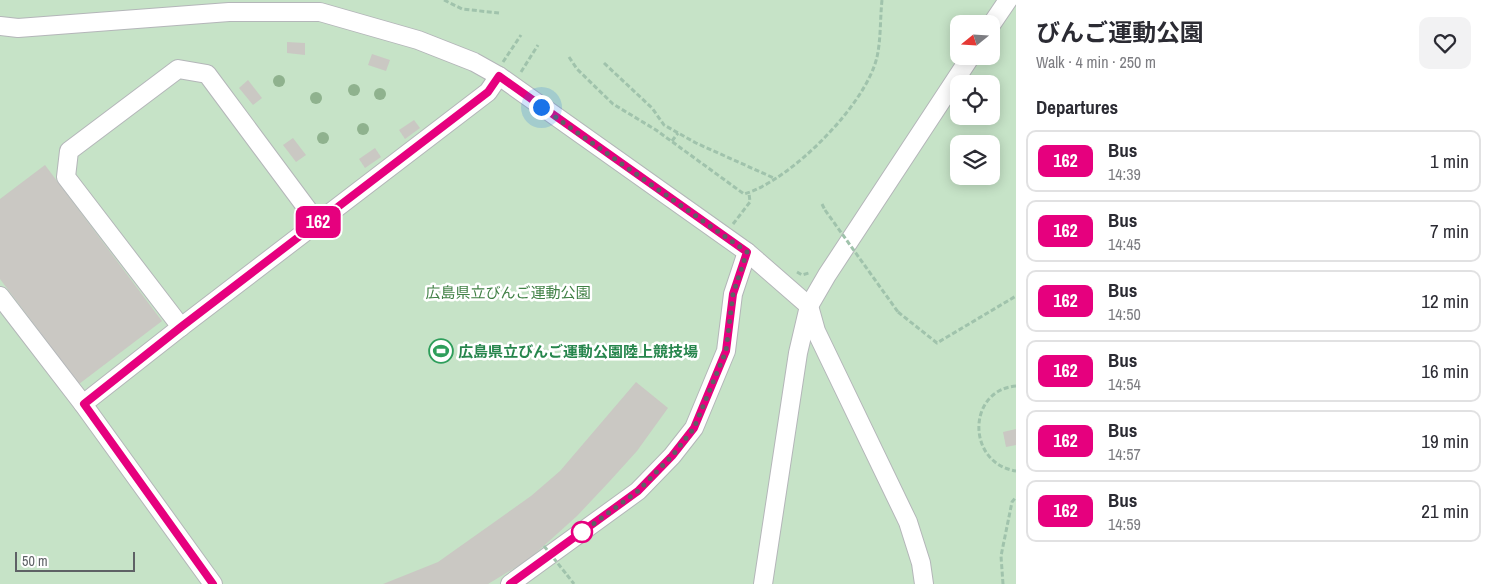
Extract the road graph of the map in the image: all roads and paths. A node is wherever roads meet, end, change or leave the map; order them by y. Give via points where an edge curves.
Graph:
1 (444, 0) edge
2 (882, 0) edge
3 (1008, 0) edge
4 (323, 6) edge
5 (199, 7) edge
6 (499, 13) dead end
7 (998, 15) edge
8 (0, 26) edge
9 (521, 35) dead end
10 (538, 45) dead end
11 (569, 57) dead end
12 (506, 58) dead end
13 (604, 63) dead end
14 (965, 65) edge
15 (523, 69) dead end
16 (499, 76) junction
17 (678, 133) junction
18 (672, 141) junction
19 (795, 165) junction
20 (798, 169) dead end
21 (776, 179) junction
22 (749, 192) junction
23 (822, 204) dead end
24 (736, 221) dead end
25 (318, 222) junction
26 (747, 252) junction
27 (1016, 296) edge
28 (0, 298) edge
29 (809, 306) junction
30 (181, 327) junction
31 (1016, 386) edge
32 (84, 404) junction
33 (1016, 471) edge
34 (1016, 497) edge
35 (544, 546) dead end
36 (213, 584) edge
37 (510, 584) edge
38 (574, 584) edge
39 (763, 584) edge
40 (924, 584) edge
41 (1003, 584) edge

1 - 6 path via 462,9
2 - 19 path via 877,58 869,78 848,112
3 - 7 street
4 - 5 street
4 - 16 street via 474,62
5 - 8 street via 18,28
9 - 12 path
10 - 15 path
11 - 18 path via 613,104
13 - 17 path via 652,108 664,125
14 - 29 street
16 - 25 street via 488,92
16 - 26 street
17 - 18 path
17 - 21 path
18 - 22 path via 744,194
19 - 20 path
19 - 21 path
21 - 22 path
22 - 24 path via 750,202
23 - 27 path, bridge via 898,312 937,344
25 - 30 street
25 - 30 street via 207,74 178,69 69,151 66,177
26 - 29 street
26 - 37 street via 733,294 726,351 694,428 638,491
28 - 32 street
29 - 39 street via 798,353
29 - 40 street via 816,331 908,522
30 - 32 street
31 - 33 path via 1000,391 989,400 981,412 978,426 985,453 995,463
32 - 36 street
34 - 41 path via 1012,502 1001,556
35 - 38 path, bridge

